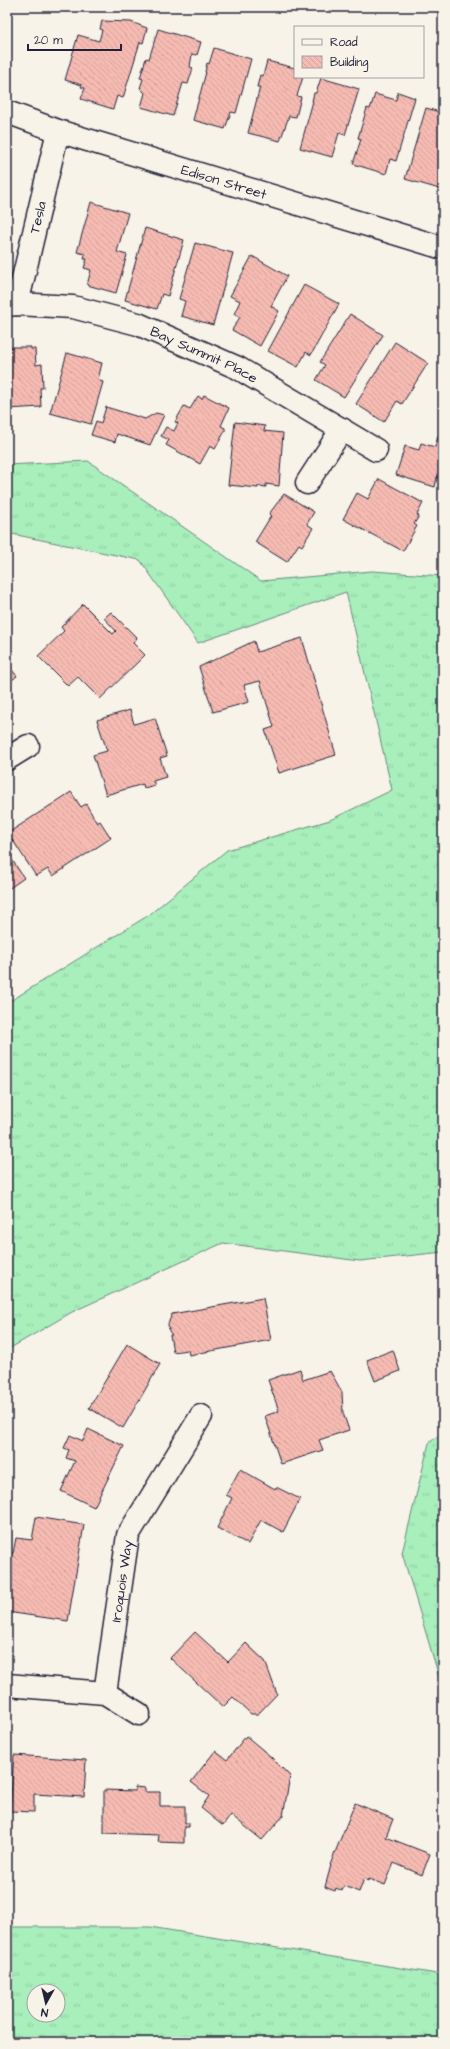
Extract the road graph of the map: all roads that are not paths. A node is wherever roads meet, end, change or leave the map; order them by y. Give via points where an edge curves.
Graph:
1 (7, 112) edge
2 (58, 131) junction
3 (443, 248) edge
4 (12, 304) edge
5 (342, 429) junction
6 (376, 450) dead end
7 (307, 483) dead end
8 (28, 746) dead end
9 (7, 759) edge
10 (201, 1416) dead end
11 (7, 1684) edge
12 (105, 1693) junction
13 (139, 1714) dead end

1 - 2 street, Edison Street
2 - 3 street, Edison Street
2 - 4 street, Tesla
4 - 5 street, Bay Summit Place via 73,307 138,324 238,368
5 - 6 street, Bay Summit Place
5 - 7 street
8 - 9 street
10 - 12 street, Iroquois Way via 128,1535
11 - 12 street
12 - 13 street

